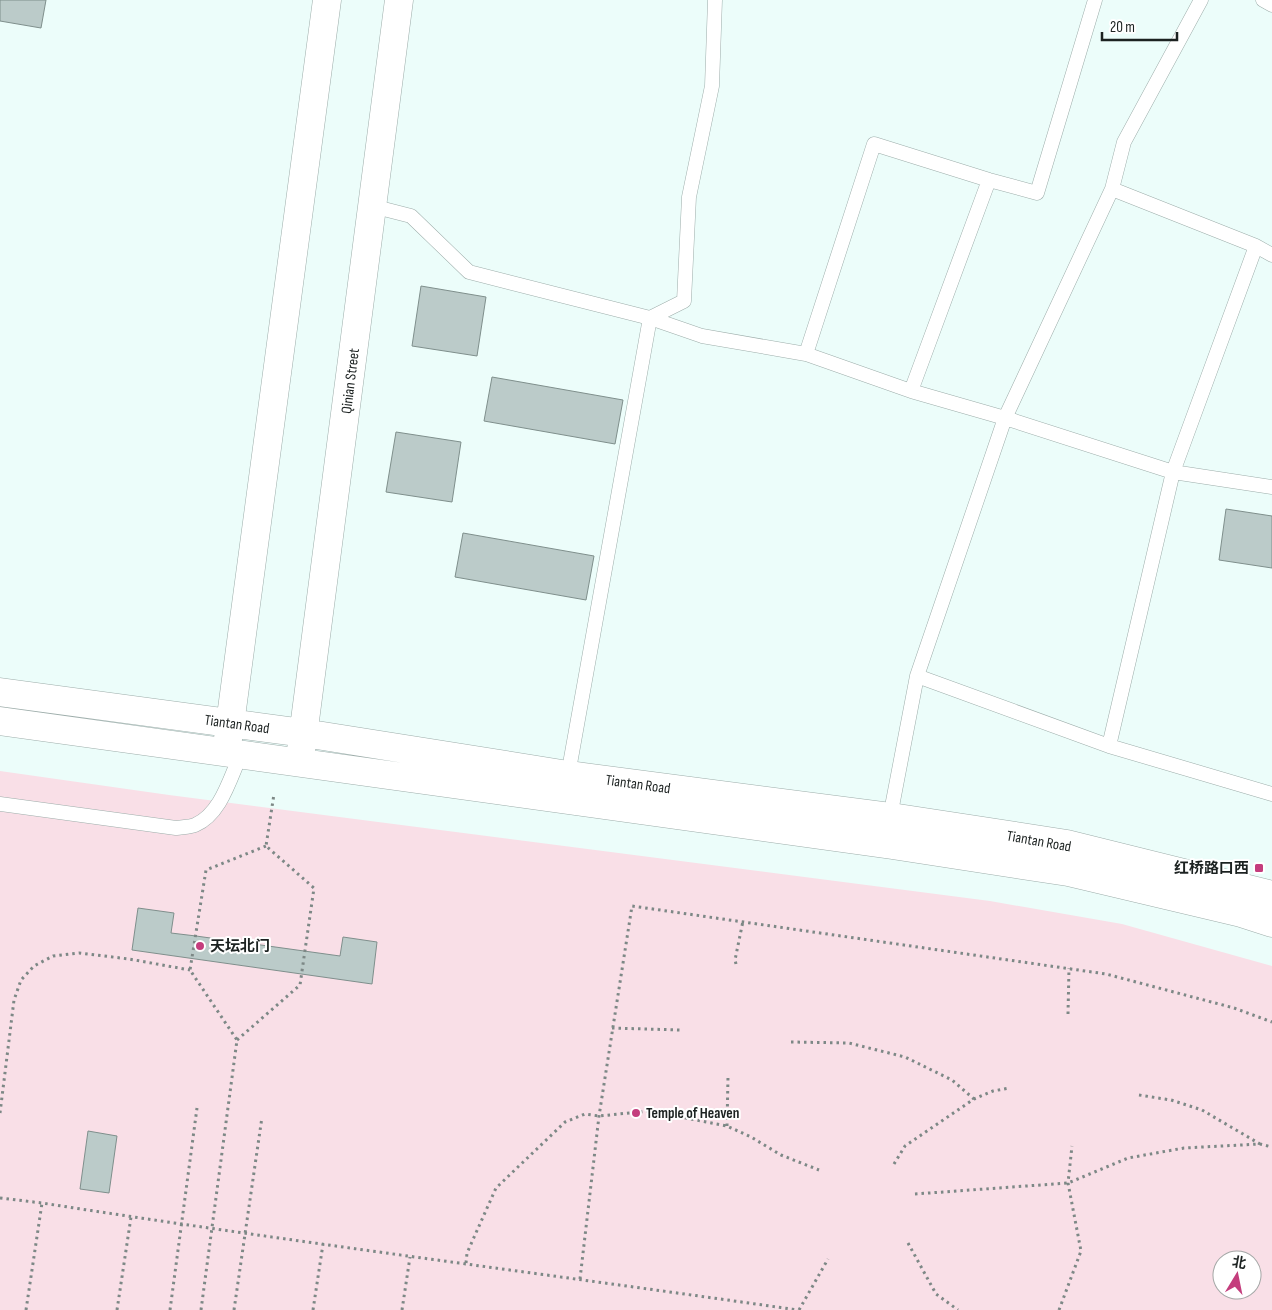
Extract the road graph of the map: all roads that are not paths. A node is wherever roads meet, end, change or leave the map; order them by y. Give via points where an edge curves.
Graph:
1 (327, 0) edge
2 (399, 0) edge
3 (716, 0) edge
4 (1096, 0) edge
5 (1201, 0) edge
6 (1263, 0) edge
7 (1272, 5) edge
8 (989, 180) junction
9 (1112, 188) junction
10 (372, 206) junction
11 (1256, 246) junction
12 (1272, 255) edge
13 (650, 318) junction
14 (806, 354) junction
15 (911, 391) junction
16 (1005, 418) junction
17 (1173, 472) junction
18 (1272, 487) edge
19 (917, 676) junction
20 (0, 692) edge
21 (0, 721) edge
22 (230, 722) junction
23 (304, 733) junction
24 (1108, 746) junction
25 (234, 753) junction
26 (299, 762) junction
27 (568, 774) junction
28 (1272, 794) edge
29 (0, 804) edge
30 (890, 817) junction
31 (1272, 895) edge
32 (1272, 923) edge

1 - 22 street
2 - 10 street, Qinian Street
3 - 13 lane via 712,86 689,197 684,301
4 - 8 lane via 1038,193
5 - 9 lane via 1124,142
6 - 7 lane
8 - 14 lane via 874,144
8 - 15 lane
9 - 11 lane
9 - 16 lane
10 - 13 lane via 411,216 469,272
10 - 23 street, Qinian Street
11 - 12 lane
11 - 17 lane
13 - 14 lane via 702,336
13 - 27 lane
14 - 15 lane
15 - 16 lane
16 - 17 lane
16 - 19 lane
17 - 18 lane
17 - 24 lane
19 - 24 lane
19 - 30 lane
20 - 22 street, Tiantan Road
21 - 25 street, Tiantan Road
22 - 23 street, Tiantan Road
22 - 25 street
23 - 26 street, Qinian Street
23 - 27 street, Tiantan Road
24 - 28 lane
25 - 26 street, Tiantan Road
25 - 29 lane via 226,787 211,816 194,825 176,828
26 - 32 street, Tiantan Road via 1068,872
27 - 30 street, Tiantan Road
30 - 31 street, Tiantan Road via 1067,844

